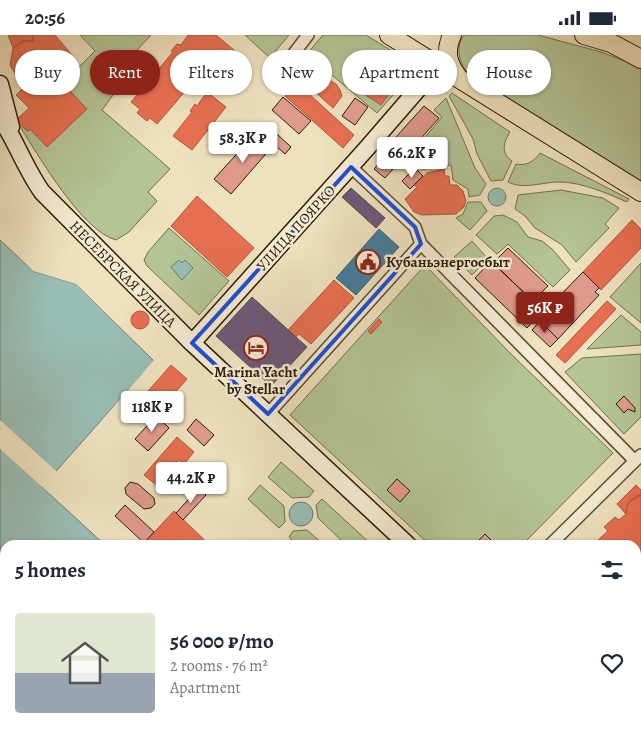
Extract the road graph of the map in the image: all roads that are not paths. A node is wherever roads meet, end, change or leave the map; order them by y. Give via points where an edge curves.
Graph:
1 (308, 35) edge
2 (389, 35) edge
3 (584, 35) edge
4 (611, 43) junction
5 (641, 46) edge
6 (297, 50) edge
7 (442, 50) edge
8 (641, 59) edge
9 (457, 76) edge
10 (0, 83) edge
11 (409, 95) edge
12 (0, 117) edge
13 (13, 136) junction
14 (350, 167) junction
15 (641, 193) edge
16 (421, 244) junction
17 (192, 343) junction
18 (268, 414) junction
19 (638, 458) edge
20 (403, 540) edge
21 (555, 540) edge

1 - 6 street
2 - 7 main road
3 - 4 main road
4 - 5 main road
4 - 8 main road
9 - 15 main road
10 - 13 main road
11 - 14 main road, УЛИЦА ПОЯРКО
12 - 13 main road, НЕСЕБРСКАЯ УЛИЦА
13 - 17 main road, НЕСЕБРСКАЯ УЛИЦА via 30,174 42,191
14 - 16 street via 415,227
14 - 17 main road, УЛИЦА ПОЯРКО
16 - 18 street
16 - 19 street
17 - 18 main road, НЕСЕБРСКАЯ УЛИЦА
18 - 20 main road, НЕСЕБРСКАЯ УЛИЦА
19 - 21 street

